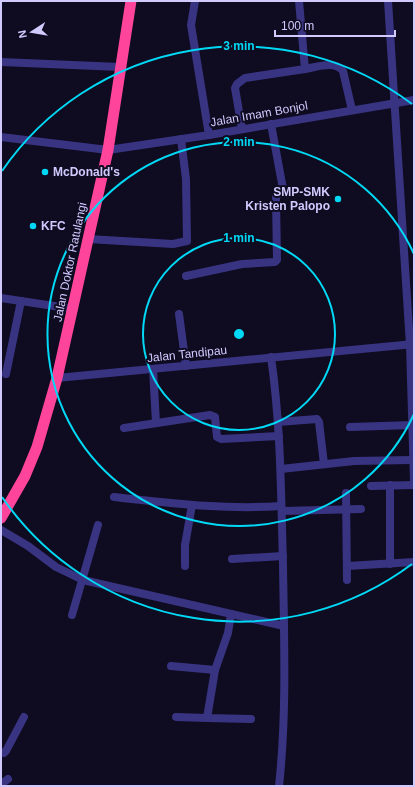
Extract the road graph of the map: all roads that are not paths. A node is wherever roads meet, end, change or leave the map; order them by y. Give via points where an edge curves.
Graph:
1 (131, 1) edge
2 (195, 1) edge
3 (298, 1) edge
4 (388, 1) edge
5 (1, 62) edge
6 (120, 67) junction
7 (305, 69) junction
8 (414, 100) edge
9 (394, 103) junction
10 (352, 110) junction
11 (271, 124) junction
12 (242, 129) junction
13 (209, 135) junction
14 (1, 137) edge
15 (181, 139) junction
16 (108, 150) junction
17 (88, 239) junction
18 (186, 276) dead end
19 (1, 298) edge
20 (21, 301) junction
21 (74, 309) junction
22 (179, 314) dead end
23 (412, 344) edge
24 (271, 357) junction
25 (186, 366) junction
26 (153, 369) junction
27 (6, 374) dead end
28 (57, 378) junction
29 (278, 422) junction
30 (156, 423) junction
31 (413, 424) junction
32 (350, 427) dead end
33 (124, 428) dead end
34 (279, 436) junction
35 (412, 460) junction
36 (324, 464) junction
37 (281, 469) junction
38 (414, 482) edge
39 (390, 485) junction
40 (414, 485) edge
41 (371, 486) dead end
42 (346, 493) dead end
43 (114, 497) dead end
44 (192, 505) junction
45 (282, 509) junction
46 (361, 509) dead end
47 (346, 510) junction
48 (1, 518) edge
49 (98, 525) dead end
50 (1, 530) edge
51 (282, 556) junction
52 (232, 559) dead end
53 (414, 562) edge
54 (390, 564) junction
55 (185, 566) dead end
56 (347, 566) junction
57 (83, 580) junction
58 (346, 580) dead end
59 (231, 614) junction
60 (72, 615) dead end
61 (284, 626) junction
62 (171, 666) dead end
63 (215, 670) junction
64 (24, 717) dead end
65 (176, 717) dead end
66 (207, 718) junction
67 (251, 719) dead end
68 (1, 752) edge
69 (8, 779) dead end
70 (1, 784) edge
71 (279, 786) edge

1 - 6 highway, Jalan Doktor Ratulangi
2 - 13 street via 191,25
3 - 7 street
4 - 9 street
5 - 6 street
6 - 16 highway, Jalan Doktor Ratulangi
7 - 10 street via 335,65 340,67
7 - 12 street via 246,78 237,84 235,88
8 - 9 street, Jalan Imam Bonjol
9 - 10 street, Jalan Imam Bonjol
9 - 23 street
10 - 11 street, Jalan Imam Bonjol
11 - 12 street, Jalan Imam Bonjol
11 - 18 street via 283,189 276,198 277,260 242,264
12 - 13 street, Jalan Imam Bonjol
13 - 15 street, Jalan Imam Bonjol
14 - 16 street, Jalan Imam Bonjol
15 - 16 street, Jalan Imam Bonjol
15 - 17 street via 186,179 187,241 174,244
16 - 17 highway, Jalan Doktor Ratulangi
17 - 21 highway, Jalan Doktor Ratulangi
19 - 20 street
20 - 21 street
20 - 27 street
21 - 28 highway, Jalan Doktor Ratulangi
22 - 25 street
23 - 24 street, Jalan Tandipau
23 - 31 street
24 - 25 street, Jalan Tandipau
24 - 29 street
25 - 26 street, Jalan Tandipau
26 - 28 street, Jalan Tandipau
26 - 30 street
28 - 48 highway, Jalan Doktor Ratulangi via 35,452
29 - 34 street
29 - 36 street via 317,419
30 - 33 street
30 - 34 street via 210,415 215,417 217,437 220,439
31 - 32 street
31 - 35 street
34 - 37 street
35 - 36 street
35 - 38 street
36 - 37 street
37 - 45 street
39 - 40 street
39 - 41 street
39 - 54 street
42 - 47 street
43 - 44 street
44 - 45 street
44 - 55 street via 185,545
45 - 47 street
45 - 51 street
46 - 47 street
47 - 56 street
49 - 57 street
50 - 57 street via 56,567
51 - 52 street
51 - 61 street
53 - 54 street
54 - 56 street
56 - 58 street
57 - 59 street
57 - 60 street
59 - 61 street
59 - 63 street via 228,634
61 - 71 street via 282,762
62 - 63 street
63 - 66 street
64 - 68 street via 6,751
65 - 66 street
66 - 67 street
69 - 70 street

